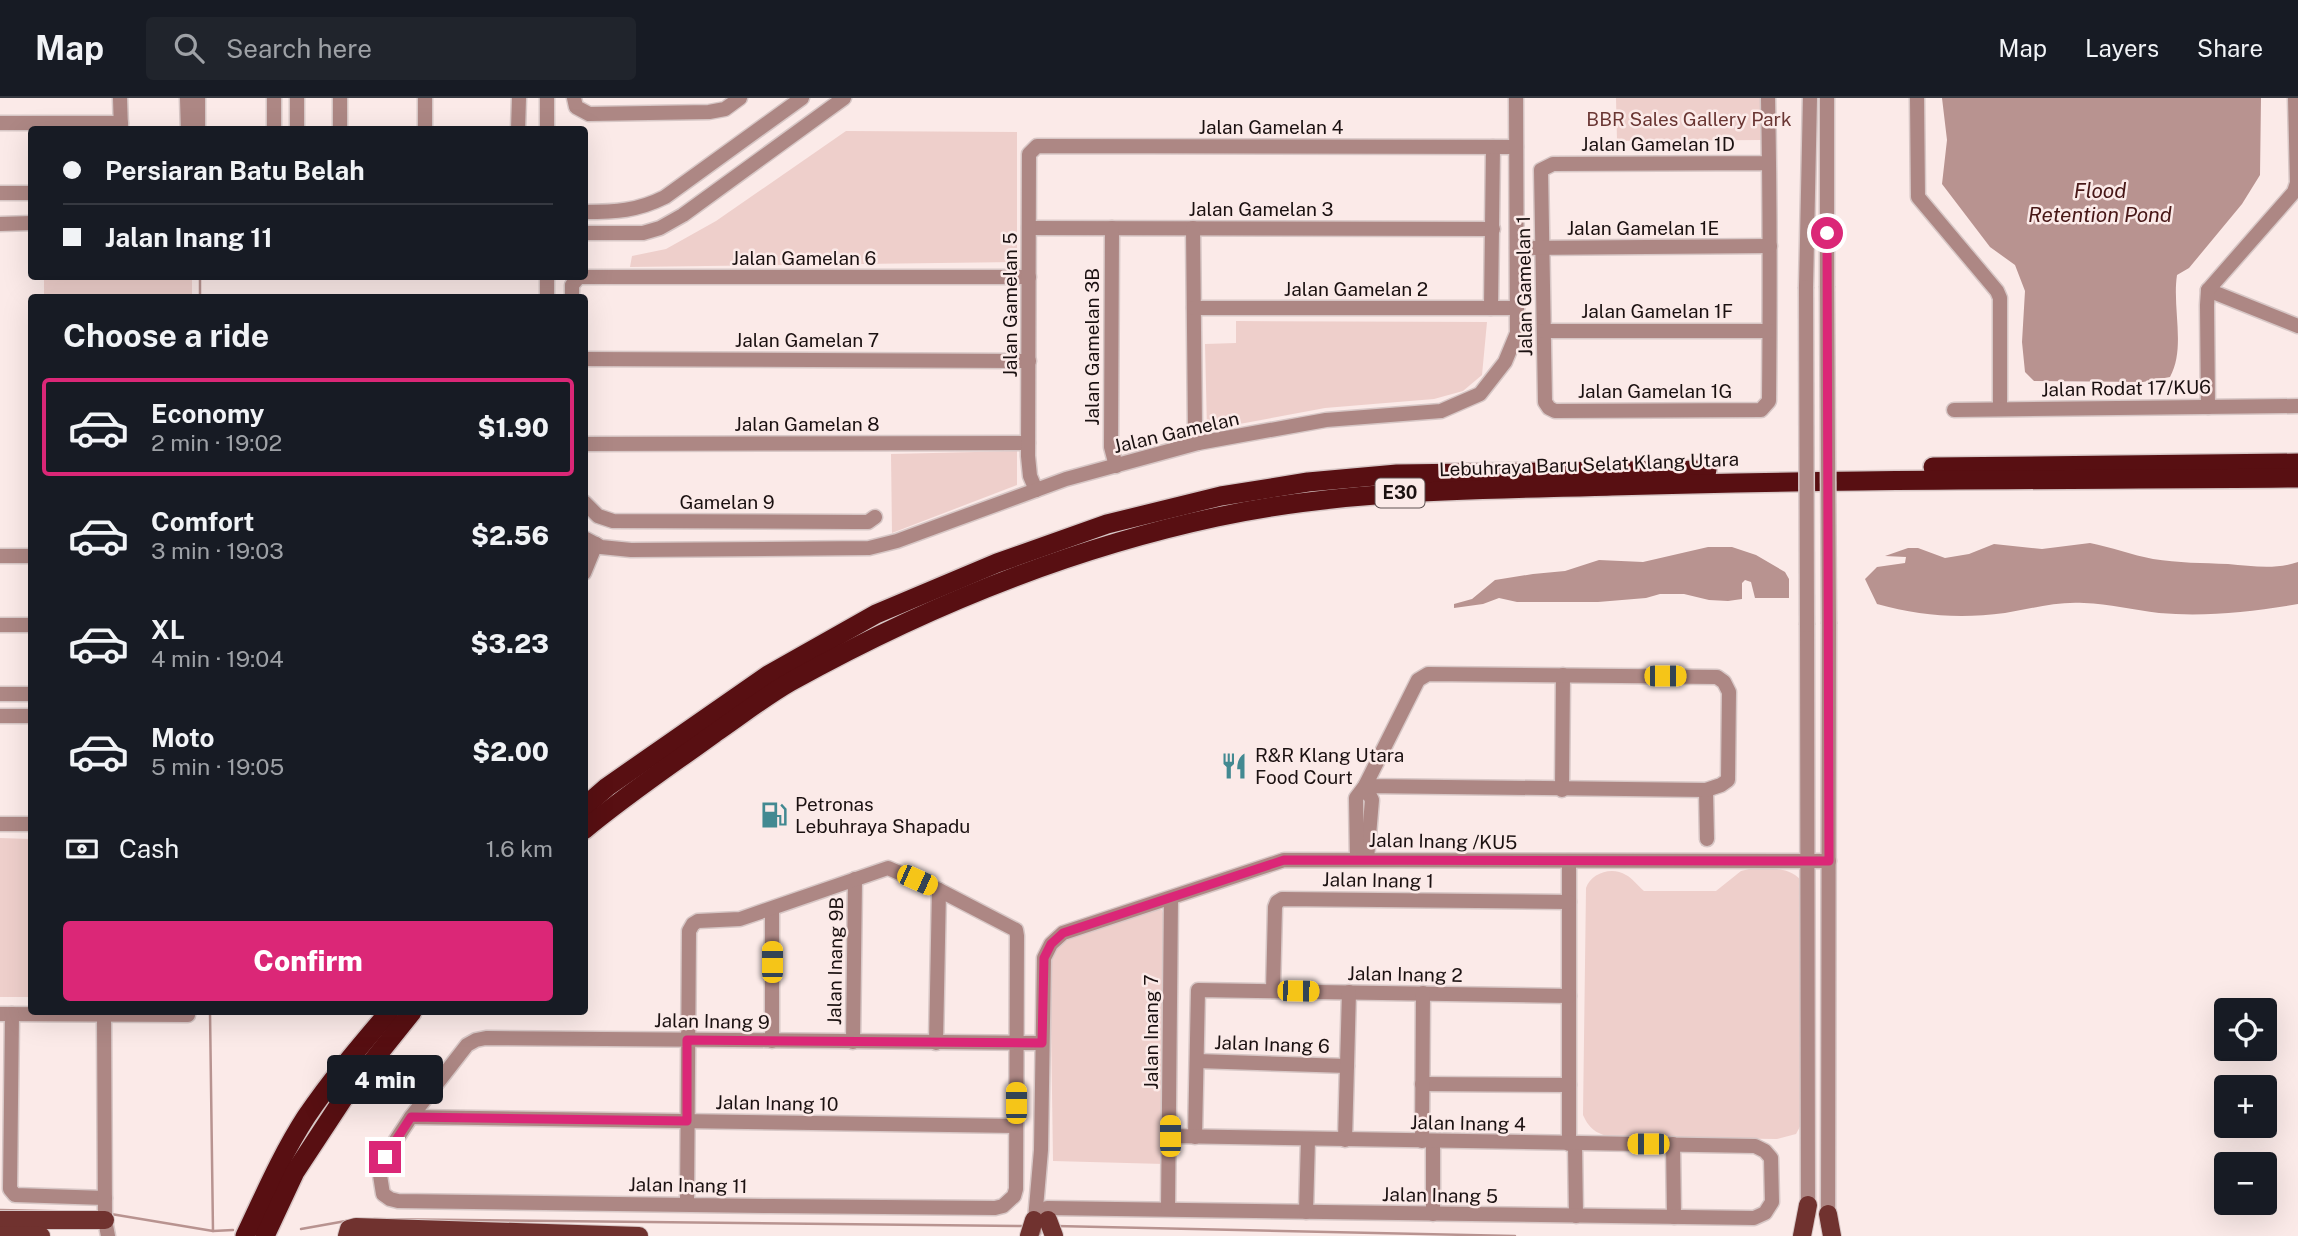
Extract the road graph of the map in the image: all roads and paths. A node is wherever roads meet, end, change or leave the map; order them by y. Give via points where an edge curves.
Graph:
1 (121, 98) edge
2 (187, 98) edge
3 (198, 98) edge
4 (274, 98) edge
5 (297, 98) edge
6 (340, 98) edge
7 (425, 98) edge
8 (519, 98) edge
9 (547, 98) edge
10 (574, 98) edge
11 (740, 98) edge
12 (802, 98) edge
13 (844, 98) edge
14 (1516, 98) edge
15 (1768, 98) edge
16 (1810, 98) edge
17 (1827, 98) edge
18 (1917, 98) edge
19 (2295, 98) edge
20 (658, 105) edge
21 (0, 123) edge
22 (121, 126) edge
23 (188, 126) edge
24 (198, 126) edge
25 (274, 126) edge
26 (297, 126) edge
27 (340, 126) edge
28 (425, 126) edge
29 (518, 126) edge
30 (547, 126) edge
31 (1493, 147) junction
32 (1516, 147) junction
33 (1029, 154) joint
34 (1769, 163) junction
35 (1547, 167) joint
36 (0, 193) edge
37 (28, 193) edge
38 (2296, 193) edge
39 (588, 212) edge
40 (28, 223) edge
41 (0, 224) edge
42 (1029, 228) junction
43 (1112, 228) junction
44 (1193, 228) junction
45 (1493, 229) junction
46 (588, 233) edge
47 (1770, 246) junction
48 (1517, 248) junction
49 (1542, 248) junction
50 (588, 277) edge
51 (1029, 277) junction
52 (2208, 290) junction
53 (1194, 308) junction
54 (1491, 308) junction
55 (1517, 308) junction
56 (2298, 326) edge
57 (1544, 331) junction
58 (1769, 331) junction
59 (588, 359) edge
60 (1029, 361) junction
61 (2298, 406) edge
62 (2208, 407) junction
63 (1549, 408) joint
64 (2000, 409) junction
65 (1954, 410) dead end
66 (1197, 437) junction
67 (588, 444) edge
68 (1028, 449) junction
69 (2298, 463) edge
70 (1116, 466) junction
71 (2298, 478) edge
72 (1036, 490) junction
73 (588, 506) edge
74 (875, 517) dead end
75 (590, 541) edge
76 (0, 556) edge
77 (28, 556) edge
78 (0, 625) edge
79 (28, 625) edge
80 (1563, 675) junction
81 (0, 694) edge
82 (28, 694) edge
83 (0, 716) edge
84 (28, 716) edge
85 (1365, 786) junction
86 (1562, 790) junction
87 (1706, 790) junction
88 (588, 804) edge
89 (0, 824) edge
90 (28, 824) edge
91 (588, 827) edge
92 (1707, 839) dead end
93 (1362, 859) junction
94 (1569, 861) junction
95 (1807, 861) junction
96 (1829, 861) junction
97 (855, 879) junction
98 (939, 890) junction
99 (1171, 898) junction
100 (1569, 902) junction
101 (772, 909) junction
102 (1273, 991) junction
103 (1349, 992) junction
104 (1423, 993) junction
105 (1569, 996) junction
106 (28, 1013) edge
107 (6, 1014) edge
108 (113, 1015) edge
109 (386, 1015) edge
110 (410, 1015) edge
111 (687, 1040) junction
112 (772, 1041) junction
113 (853, 1042) junction
114 (936, 1043) junction
115 (1016, 1043) junction
116 (1042, 1043) junction
117 (467, 1045) joint
118 (1196, 1061) junction
119 (1347, 1066) junction
120 (1422, 1084) junction
121 (1569, 1086) junction
122 (411, 1117) junction
123 (687, 1121) junction
124 (1016, 1126) junction
125 (5, 1127) edge
126 (1170, 1136) junction
127 (1195, 1137) junction
128 (1308, 1139) junction
129 (1345, 1140) junction
130 (1427, 1141) junction
131 (1572, 1144) junction
132 (1673, 1144) junction
133 (1765, 1151) joint
134 (687, 1205) junction
135 (1808, 1205) junction
136 (1168, 1209) junction
137 (1306, 1212) junction
138 (1433, 1214) junction
139 (1828, 1214) joint
140 (106, 1216) edge
141 (1576, 1216) junction
142 (1674, 1217) junction
143 (0, 1220) edge
144 (1044, 1229) edge
145 (0, 1235) edge
146 (41, 1236) edge
147 (245, 1236) edge
148 (265, 1236) edge
149 (347, 1236) edge
150 (639, 1236) edge
151 (1802, 1236) edge
152 (1809, 1236) edge
153 (1830, 1236) edge

1 - 22 street
2 - 23 street
3 - 24 street
4 - 25 street
5 - 26 street
6 - 27 street
7 - 28 street
8 - 29 street
9 - 30 street
10 - 20 street via 576,107 589,114
11 - 20 street via 725,109 709,112
12 - 39 street via 665,197 627,211
13 - 46 street via 660,228 643,233
14 - 32 street, Jalan Gamelan
15 - 34 street
16 - 95 street, bridge
17 - 96 street, bridge
18 - 64 street via 1918,197 2000,298
19 - 38 street
21 - 22 street
31 - 32 street, Jalan Gamelan 4
31 - 33 street, Jalan Gamelan 4 via 1037,146
31 - 45 street
32 - 48 street, Jalan Gamelan
33 - 42 street, Jalan Gamelan 5
34 - 35 street, Jalan Gamelan 1D
34 - 47 street
35 - 49 street, Jalan Gamelan 1 via 1541,170
36 - 37 street
38 - 52 street
40 - 41 street
42 - 43 street, Jalan Gamelan 3
42 - 51 street, Jalan Gamelan 5
43 - 44 street, Jalan Gamelan 3
43 - 70 street, Jalan Gamelan 3B via 1111,447
44 - 45 street, Jalan Gamelan 3
44 - 53 street
45 - 54 street
47 - 49 street, Jalan Gamelan 1E
47 - 58 street
48 - 49 street, Jalan Gamelan 1E
48 - 55 street, Jalan Gamelan
49 - 57 street, Jalan Gamelan 1
50 - 51 street, Jalan Gamelan 6
51 - 60 street, Jalan Gamelan 5
52 - 56 street
52 - 62 street
53 - 54 street, Jalan Gamelan 2
53 - 66 street
54 - 55 street, Jalan Gamelan 2
55 - 66 street, Jalan Gamelan via 1517,333 1505,362 1480,394 1441,411
57 - 58 street, Jalan Gamelan 1F
57 - 63 street, Jalan Gamelan 1 via 1545,402
58 - 63 street, Jalan Gamelan 1G via 1769,401 1761,410
59 - 60 street, Jalan Gamelan 7
60 - 68 street, Jalan Gamelan 5
61 - 62 street, Jalan Rodat 17/KU6
62 - 64 street, Jalan Rodat 17/KU6
64 - 65 street, Jalan Rodat 17/KU6
66 - 70 street, Jalan Gamelan
67 - 68 street, Jalan Gamelan 8
68 - 72 street, Jalan Gamelan 5
69 - 88 highway, Lebuhraya Baru Selat Klang Utara / E30 via 1397,474 1221,496 1107,524 997,563 876,614 768,675
70 - 72 street, Jalan Gamelan
71 - 91 highway, Lebuhraya Baru Selat Klang Utara / E30 via 1777,481 1404,492 1308,500 1217,517 1113,543 997,584 888,631 785,685
72 - 75 street, Jalan Gamelan via 869,548 631,550 601,547
73 - 74 street, Gamelan 9 via 613,521 868,522
76 - 77 street
78 - 79 street
80 - 85 street via 1428,674 1418,680
80 - 86 street
80 - 87 street via 1717,677 1724,682 1729,692 1728,780
81 - 82 street
83 - 84 street
85 - 86 street
85 - 93 street via 1356,798
86 - 87 street
87 - 92 street
89 - 90 street
93 - 94 street, Jalan Inang /KU5
93 - 99 street, Jalan Inang /KU5 via 1277,861
94 - 95 street, Jalan Inang /KU5
94 - 100 street
95 - 96 street, Jalan Inang /KU5
95 - 135 street
96 - 139 street
97 - 98 street via 888,868
97 - 101 street
97 - 113 street, Jalan Inang 9B
98 - 114 street
98 - 115 street, Jalan Inang 11 via 1016,930
99 - 116 street, Jalan Inang /KU5 via 1063,933 1051,944 1044,958
99 - 126 street, Jalan Inang 7
100 - 102 street, Jalan Inang 1 via 1282,899 1275,907
100 - 105 street
101 - 111 street via 740,919 693,924
101 - 112 street
102 - 103 street, Jalan Inang 2
102 - 118 street, Jalan Inang 2 via 1198,990
103 - 104 street, Jalan Inang 2
103 - 119 street
104 - 105 street, Jalan Inang 2
104 - 120 street
105 - 121 street
106 - 107 street
107 - 125 street
108 - 140 street
109 - 147 highway via 305,1118
110 - 148 highway via 347,1093 303,1161
111 - 112 street, Jalan Inang 9
111 - 117 street, Jalan Inang 9 via 486,1038
111 - 123 street
112 - 113 street, Jalan Inang 9
113 - 114 street, Jalan Inang 9
114 - 115 street, Jalan Inang 9
115 - 116 street, Jalan Inang 9
115 - 124 street, Jalan Inang 11
116 - 144 street, Jalan Inang /KU5
117 - 122 street, Jalan Inang 11
118 - 119 street, Jalan Inang 6
118 - 127 street
119 - 129 street
120 - 121 street
120 - 130 street
121 - 131 street
122 - 123 street, Jalan Inang 10
122 - 134 street, Jalan Inang 11 via 379,1169 383,1194 390,1199
123 - 124 street, Jalan Inang 10
123 - 134 street
124 - 134 street, Jalan Inang 11 via 1016,1189 999,1207
125 - 140 street via 12,1193
126 - 127 street, Jalan Inang 4
126 - 136 street, Jalan Inang 7
127 - 128 street, Jalan Inang 4
128 - 129 street, Jalan Inang 4
128 - 137 street
129 - 130 street, Jalan Inang 4
130 - 131 street, Jalan Inang 4
130 - 138 street
131 - 132 street, Jalan Inang 4
131 - 141 street
132 - 133 street, Jalan Inang 4 via 1755,1146
132 - 142 street
133 - 142 street, Jalan Inang 5 via 1771,1158 1772,1202 1765,1213 1754,1218
135 - 151 main road
135 - 152 street
136 - 137 street, Jalan Inang 5
136 - 144 street, Jalan Inang 5
137 - 138 street, Jalan Inang 5
138 - 141 street, Jalan Inang 5
139 - 153 main road
140 - 143 main road
141 - 142 street, Jalan Inang 5
145 - 146 main road
149 - 150 main road via 349,1229 356,1227

